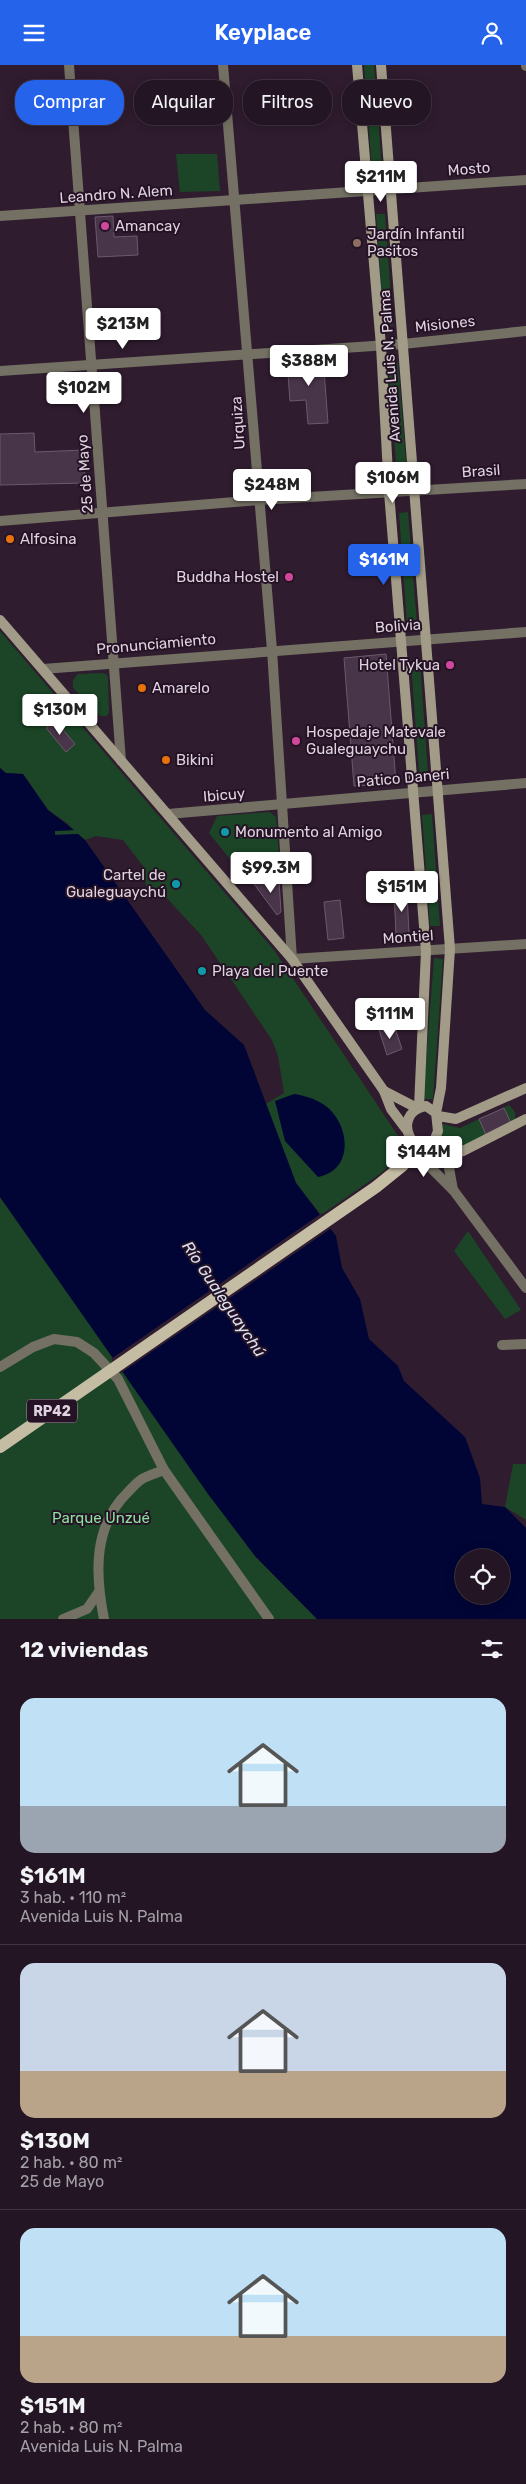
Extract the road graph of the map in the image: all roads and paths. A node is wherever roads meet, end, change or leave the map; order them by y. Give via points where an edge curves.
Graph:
1 (69, 65) edge
2 (223, 65) edge
3 (357, 65) edge
4 (381, 65) edge
5 (526, 180) edge
6 (391, 190) junction
7 (367, 191) junction
8 (234, 201) junction
9 (80, 211) junction
10 (0, 216) edge
11 (526, 331) edge
12 (403, 344) junction
13 (381, 345) junction
14 (248, 354) junction
15 (93, 364) junction
16 (0, 371) edge
17 (526, 483) edge
18 (414, 491) junction
19 (389, 492) junction
20 (259, 500) junction
21 (103, 513) junction
22 (0, 521) edge
23 (0, 620) edge
24 (526, 632) edge
25 (426, 639) junction
26 (400, 641) junction
27 (272, 650) junction
28 (114, 663) junction
29 (43, 669) junction
30 (122, 761) junction
31 (526, 783) edge
32 (437, 790) junction
33 (412, 792) junction
34 (282, 805) junction
35 (168, 815) junction
36 (526, 944) edge
37 (450, 949) junction
38 (426, 951) junction
39 (292, 959) junction
40 (526, 1088) edge
41 (384, 1091) junction
42 (418, 1108) junction
43 (437, 1114) junction
44 (526, 1119) edge
45 (406, 1129) junction
46 (426, 1146) junction
47 (460, 1152) junction
48 (454, 1191) junction
49 (526, 1289) edge
50 (526, 1344) edge
51 (502, 1345) dead end
52 (12, 1360) junction
53 (0, 1361) edge
54 (0, 1367) edge
55 (0, 1447) edge
56 (164, 1471) junction
57 (98, 1593) junction
58 (63, 1619) edge
59 (104, 1619) edge
60 (269, 1619) edge

1 - 9 street, 25 de Mayo
2 - 8 street, Urquiza
3 - 7 main road, Avenida Luis N. Palma
4 - 6 main road, Avenida Luis N. Palma
5 - 6 street, Mosto
6 - 7 street, Mosto
6 - 12 main road, Avenida Luis N. Palma
7 - 8 street, Mosto
7 - 13 main road, Avenida Luis N. Palma
8 - 9 street, Leandro N. Alem
8 - 14 street, Urquiza
9 - 10 street, Leandro N. Alem
9 - 15 street, 25 de Mayo
11 - 12 street, Misiones
12 - 13 street, Misiones
12 - 18 main road, Avenida Luis N. Palma
13 - 14 street, Misiones
13 - 19 main road, Avenida Luis N. Palma
14 - 15 street, Misiones
14 - 20 street, Urquiza
15 - 16 street, Misiones
15 - 21 street, 25 de Mayo
17 - 18 street, Brasil
18 - 19 street, Brasil
18 - 25 main road, Avenida Luis N. Palma
19 - 20 street, Brasil
19 - 26 main road, Avenida Luis N. Palma
20 - 21 street, Brasil
20 - 27 street, Urquiza
21 - 22 street, Brasil
21 - 28 street, 25 de Mayo
23 - 29 main road
24 - 25 street, Bolivia
25 - 26 street, Bolivia
25 - 32 main road, Avenida Luis N. Palma
26 - 27 street, Bolivia
26 - 33 main road, Avenida Luis N. Palma
27 - 28 street, Pronunciamiento
27 - 34 street, Urquiza
28 - 29 street, Pronunciamiento
28 - 30 street, 25 de Mayo
29 - 30 main road
30 - 35 main road
31 - 32 street, Patico Daneri
32 - 33 street, Patico Daneri
32 - 37 main road, Avenida Luis N. Palma
33 - 34 street, Patico Daneri
33 - 38 main road, Avenida Luis N. Palma
34 - 35 street, Ibicuy
34 - 39 street, Urquiza
35 - 39 main road
36 - 37 street, Montiel
37 - 38 street, Montiel
37 - 43 main road, Avenida Luis N. Palma
38 - 39 street, Montiel
38 - 42 main road, Avenida Luis N. Palma
39 - 41 main road
40 - 43 main road via 456,1119
41 - 42 main road
41 - 45 main road via 391,1109
42 - 43 main road via 426,1106
42 - 45 main road via 408,1118
43 - 46 main road via 438,1131
44 - 47 main road
45 - 46 main road via 412,1143
46 - 47 main road
46 - 48 street via 432,1168
46 - 55 main road, RP42 via 376,1187
47 - 48 street via 449,1168
48 - 49 street
50 - 51 street
52 - 53 street
52 - 54 street
52 - 56 street via 54,1339 77,1342 94,1353 118,1379
56 - 57 street via 141,1479 116,1504 104,1527 98,1562
56 - 60 street
57 - 58 street via 87,1609
57 - 59 street

